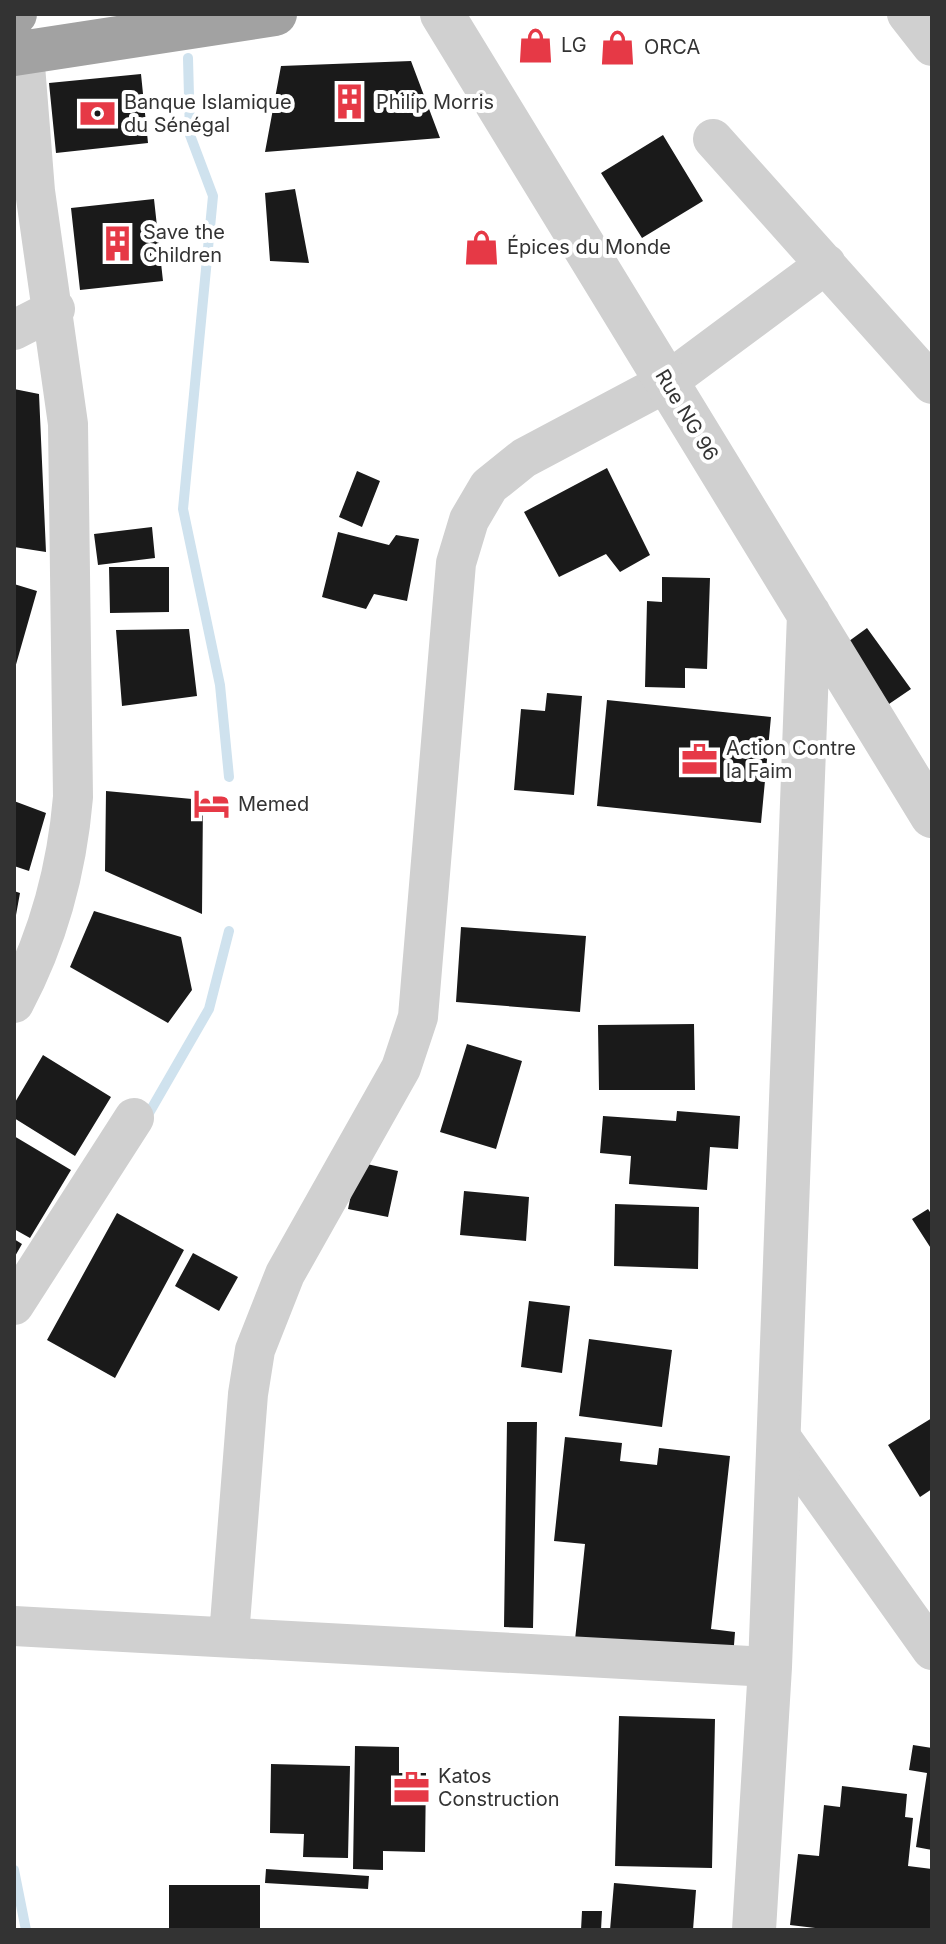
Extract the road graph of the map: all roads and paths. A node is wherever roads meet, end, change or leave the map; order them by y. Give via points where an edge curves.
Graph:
1 (275, 14) edge
2 (442, 14) edge
3 (907, 14) edge
4 (17, 34) edge
5 (932, 46) edge
6 (713, 139) dead end
7 (826, 264) junction
8 (55, 309) junction
9 (14, 330) edge
10 (667, 382) junction
11 (932, 384) edge
12 (809, 614) junction
13 (932, 816) edge
14 (14, 1003) edge
15 (134, 1118) dead end
16 (14, 1305) edge
17 (777, 1432) junction
18 (14, 1626) edge
19 (229, 1636) junction
20 (932, 1650) edge
21 (770, 1667) junction
22 (754, 1930) edge

1 - 4 highway
2 - 10 street, Rue NG 96
3 - 5 street
4 - 8 street
6 - 7 street
7 - 10 street
7 - 11 street
8 - 9 street
8 - 14 street via 69,439 73,797 59,887
10 - 12 street, Rue NG 96
10 - 19 street via 524,458 489,486 469,520 456,563 418,1017 401,1068 285,1274 255,1350
12 - 13 street, Rue NG 96
12 - 17 street
15 - 16 street
17 - 20 street
17 - 21 street
18 - 19 street
19 - 21 street
21 - 22 street

